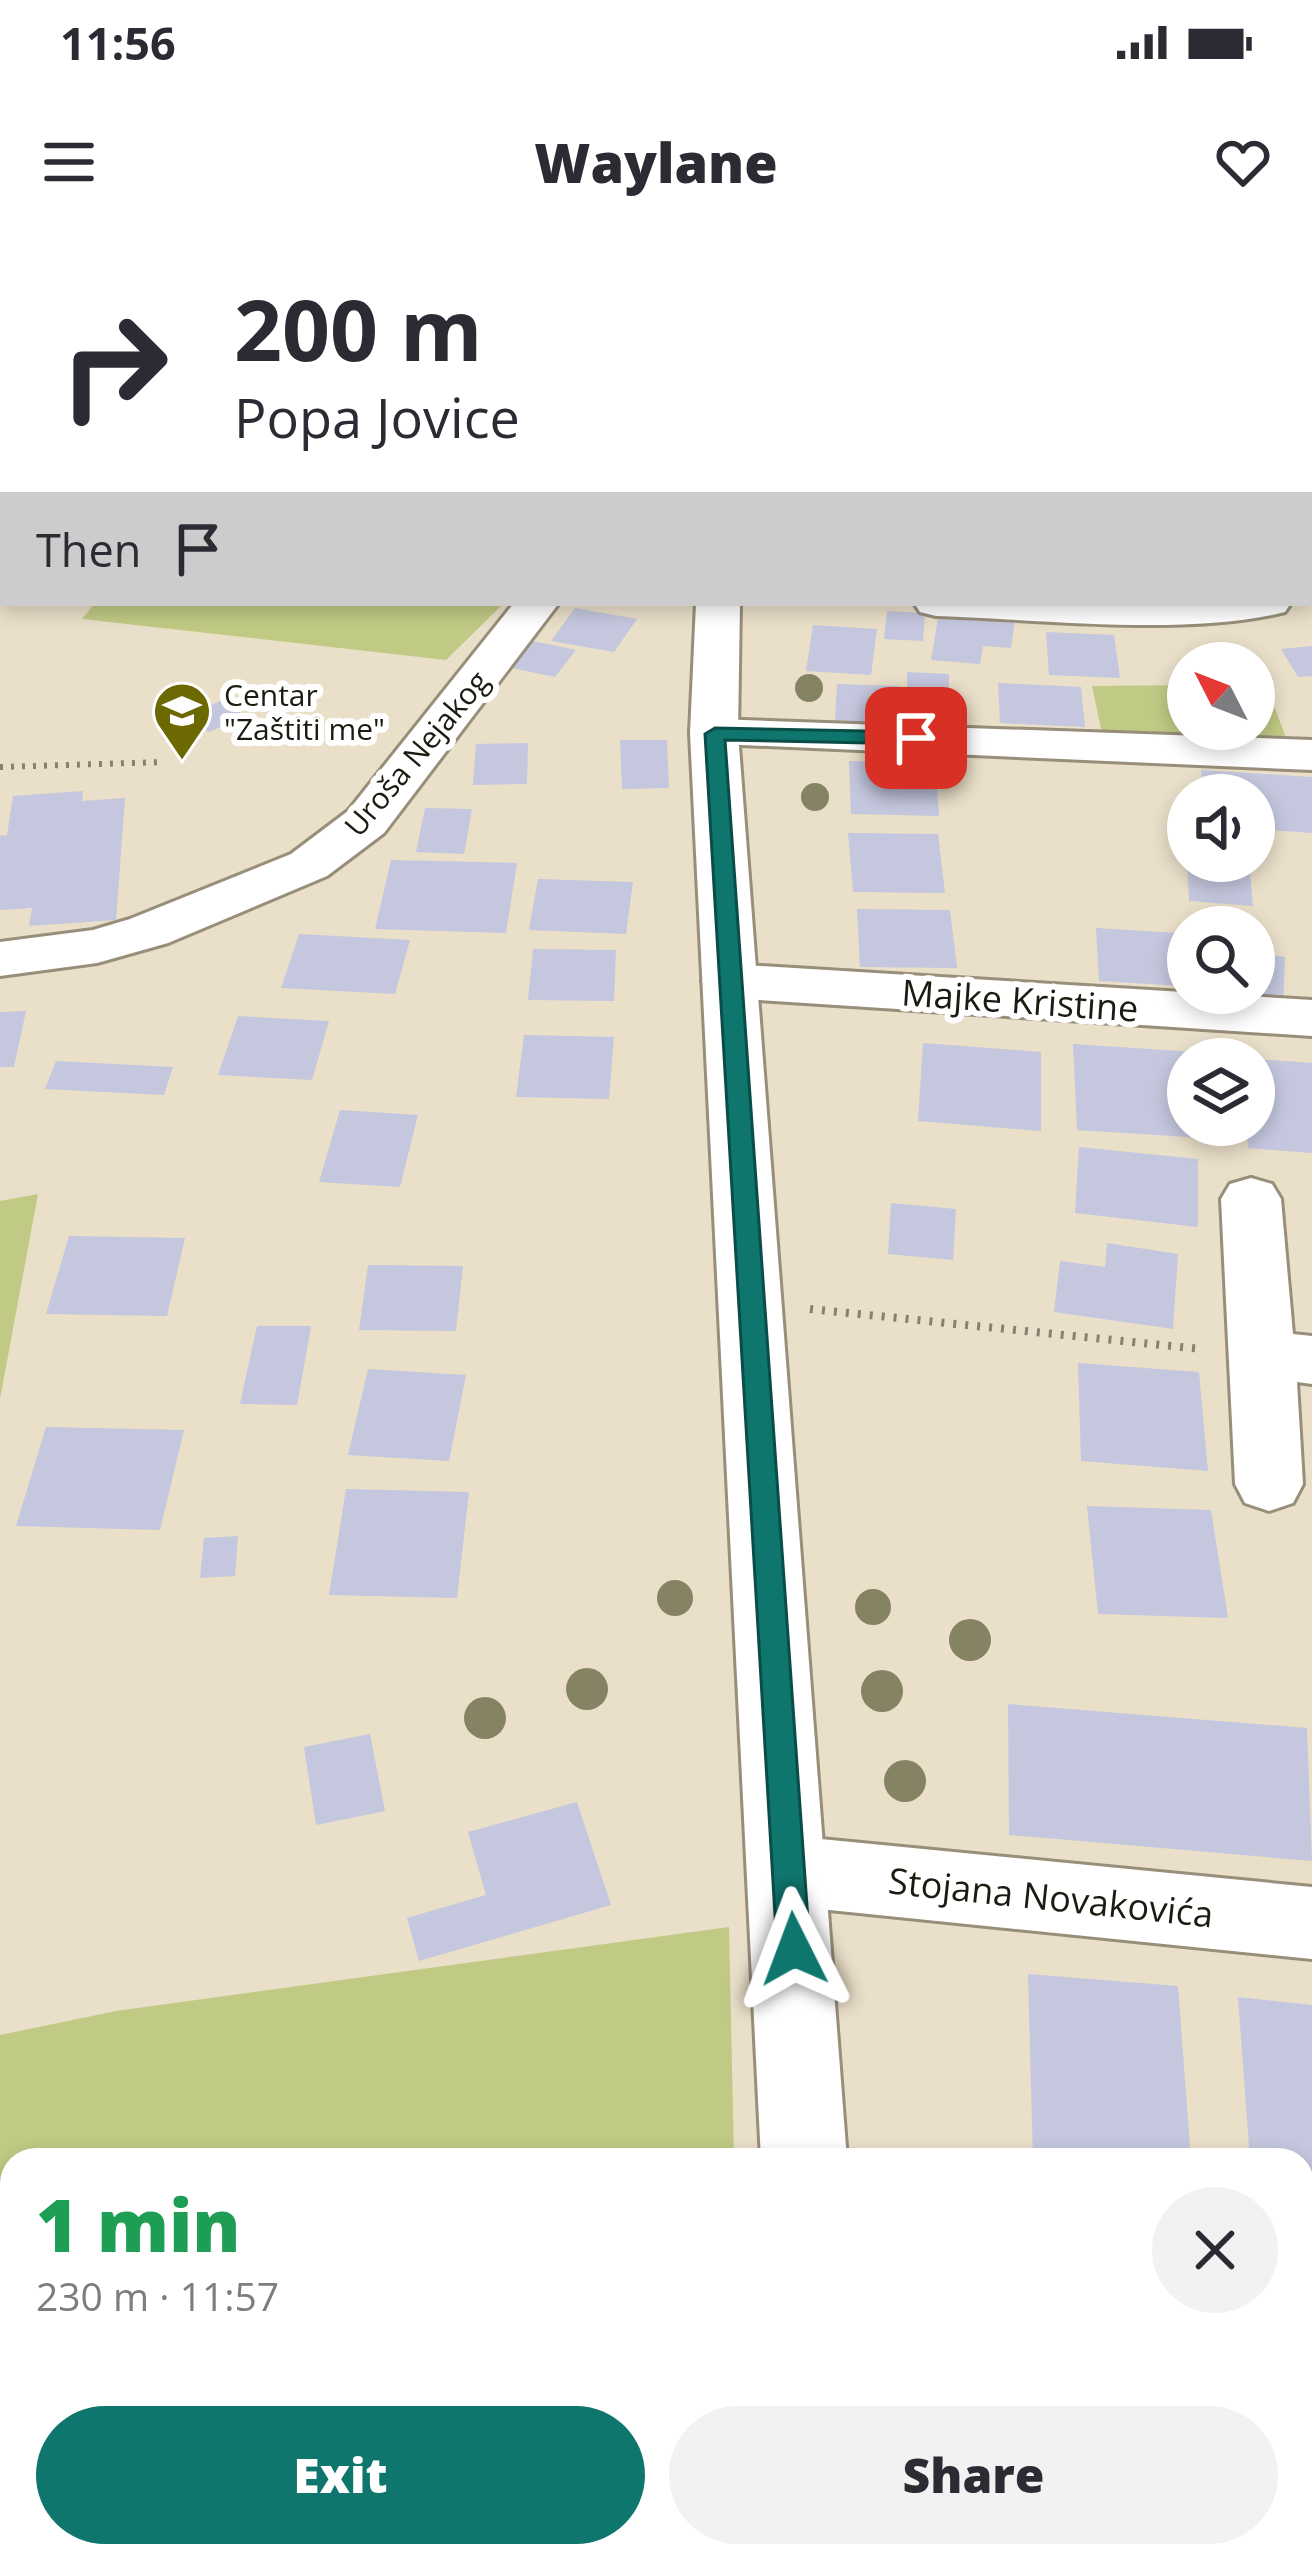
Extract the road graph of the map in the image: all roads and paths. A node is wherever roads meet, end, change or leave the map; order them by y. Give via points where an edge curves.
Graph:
1 (535, 606) edge
2 (718, 606) edge
3 (1044, 606) edge
4 (1235, 606) edge
5 (715, 734) junction
6 (1312, 755) edge
7 (164, 761) dead end
8 (0, 767) edge
9 (0, 959) edge
10 (729, 981) junction
11 (1312, 1018) edge
12 (1251, 1199) dead end
13 (829, 1310) dead end
14 (1287, 1357) edge
15 (1270, 1484) dead end
16 (790, 1871) junction
17 (1312, 1923) edge
18 (803, 2148) edge

1 - 9 street, Uroša Nejakog via 366,823 309,865 149,931
2 - 5 street
3 - 4 street
5 - 6 street
5 - 10 street
7 - 8 path
10 - 11 street, Majke Kristine
10 - 16 street
12 - 14 street
13 - 14 path
14 - 15 street
16 - 17 street, Stojana Novakovića
16 - 18 street

